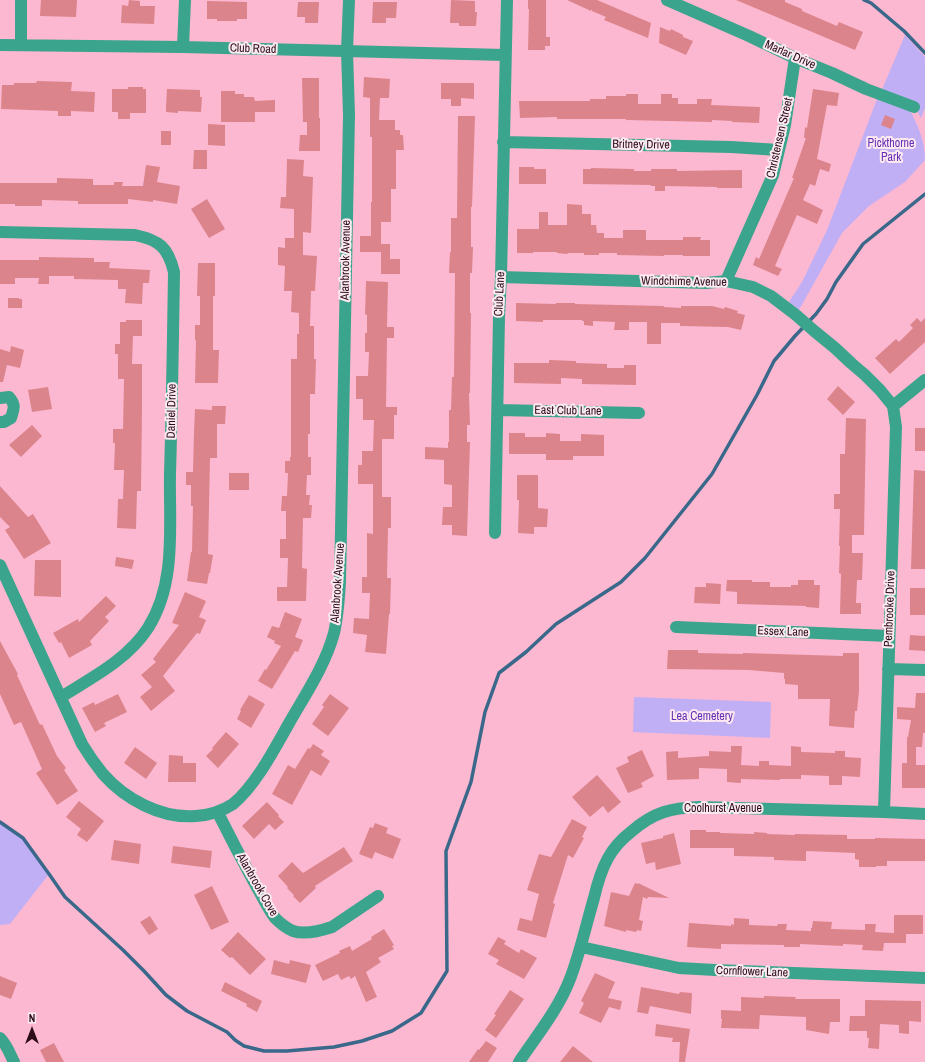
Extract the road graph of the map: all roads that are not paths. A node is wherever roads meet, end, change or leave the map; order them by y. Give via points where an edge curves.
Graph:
1 (21, 0) edge
2 (185, 0) edge
3 (349, 0) edge
4 (507, 0) edge
5 (667, 0) edge
6 (0, 45) edge
7 (21, 45) junction
8 (182, 47) junction
9 (347, 52) junction
10 (505, 55) junction
11 (796, 58) junction
12 (914, 107) dead end
13 (503, 142) junction
14 (779, 150) junction
15 (0, 232) edge
16 (501, 277) junction
17 (726, 281) junction
18 (925, 380) edge
19 (0, 398) edge
20 (893, 406) junction
21 (498, 410) junction
22 (639, 413) dead end
23 (0, 422) edge
24 (495, 533) dead end
25 (0, 565) edge
26 (676, 627) dead end
27 (889, 636) junction
28 (888, 669) junction
29 (925, 670) edge
30 (61, 697) junction
31 (884, 812) junction
32 (218, 813) junction
33 (925, 814) edge
34 (378, 896) dead end
35 (581, 947) junction
36 (925, 978) edge
37 (0, 1038) edge
38 (14, 1062) edge
39 (519, 1062) edge

1 - 7 street
2 - 8 street
3 - 9 street, Alanbrook Avenue
4 - 10 street, Club Lane
5 - 11 street, Marlar Drive
6 - 7 street, Club Road
7 - 8 street, Club Road
8 - 9 street, Club Road
9 - 10 street, Club Road
9 - 32 street, Alanbrook Avenue via 349,116 340,582 334,633 316,677 271,754 244,793
10 - 13 street, Club Lane
11 - 12 street, Marlar Drive
11 - 14 street, Christensen Street
13 - 14 street, Britney Drive
13 - 16 street, Club Lane
14 - 17 street, Christensen Street via 773,175
15 - 30 street, Daniel Drive via 135,235 164,247 174,272 167,580 156,612 138,641 106,669
16 - 17 street, Windchime Avenue via 706,283
16 - 21 street, Club Lane
17 - 20 street, Windchime Avenue via 753,287 771,296 866,375
18 - 20 street
19 - 23 street via 9,397 14,407 11,418
20 - 27 street, Pembrooke Drive via 896,427
21 - 22 street, East Club Lane
21 - 24 street, Club Lane
25 - 30 street, Alanbrook Avenue
26 - 27 street, Essex Lane
27 - 28 street, Pembrooke Drive
28 - 29 street
28 - 31 street, Pembrooke Drive
30 - 32 street, Alanbrook Avenue via 90,756 103,774 134,800 154,810 189,817
31 - 33 street, Coolhurst Avenue
31 - 35 street, Coolhurst Avenue via 683,807 652,816 625,836 608,859 597,885
32 - 34 street, Alanbrook Cove via 274,917 282,925 300,932 328,928
35 - 36 street, Cornflower Lane via 679,968
35 - 39 street, Coolhurst Avenue via 570,980 558,1004
37 - 38 street

